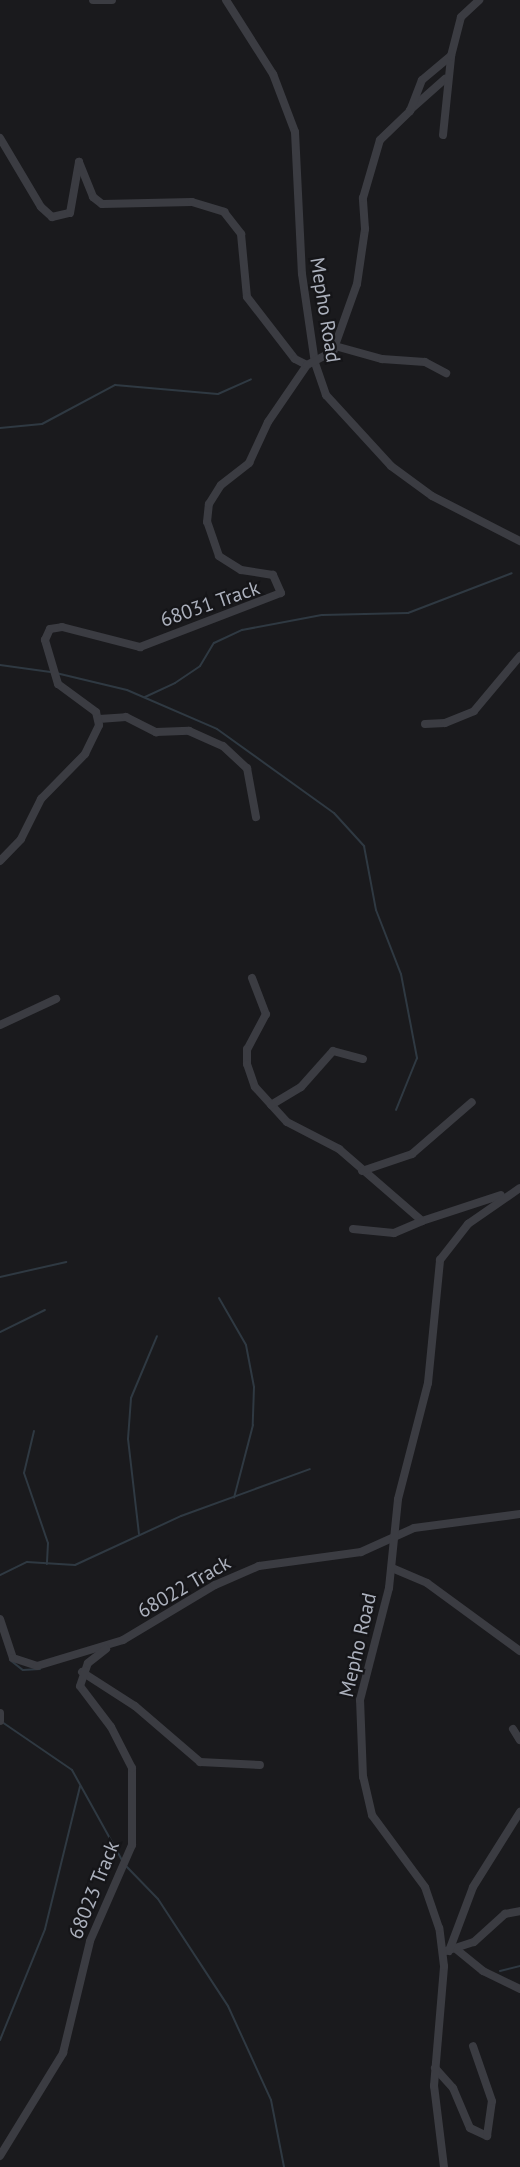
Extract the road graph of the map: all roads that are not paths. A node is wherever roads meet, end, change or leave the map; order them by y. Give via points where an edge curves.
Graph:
1 (112, 0) edge
2 (226, 0) edge
3 (96, 1) edge
4 (474, 1) edge
5 (451, 56) junction
6 (447, 76) junction
7 (410, 111) junction
8 (443, 135) dead end
9 (0, 138) edge
10 (335, 346) junction
11 (311, 364) junction
12 (446, 374) dead end
13 (520, 541) edge
14 (520, 656) edge
15 (99, 719) junction
16 (425, 724) dead end
17 (256, 817) dead end
18 (0, 861) edge
19 (252, 978) dead end
20 (56, 999) dead end
21 (0, 1025) edge
22 (363, 1059) dead end
23 (472, 1101) dead end
24 (271, 1105) junction
25 (362, 1171) junction
26 (520, 1188) edge
27 (508, 1193) junction
28 (422, 1221) junction
29 (353, 1229) dead end
30 (520, 1514) edge
31 (390, 1539) junction
32 (392, 1568) junction
33 (0, 1619) edge
34 (111, 1646) junction
35 (520, 1650) edge
36 (82, 1672) junction
37 (0, 1713) edge
38 (0, 1721) edge
39 (513, 1729) dead end
40 (520, 1740) edge
41 (260, 1765) dead end
42 (520, 1812) edge
43 (520, 1911) edge
44 (449, 1951) junction
45 (520, 1989) edge
46 (473, 2046) dead end
47 (435, 2068) junction
48 (0, 2156) edge
49 (444, 2167) edge

1 - 3 street
2 - 11 street, Mepho Road via 273,74 295,132 297,225
4 - 5 street via 458,24
5 - 6 street
5 - 7 street via 422,80
6 - 7 street
6 - 8 street
7 - 10 street via 380,140 363,198 357,284
9 - 11 street via 41,207 52,217 70,213 77,165 82,164 93,197 102,204 192,202 232,219 241,234 247,297 295,359
10 - 11 street, 68031 Track
10 - 12 street via 382,359 426,362
11 - 13 street, Mepho Road via 335,409 391,466 432,496
11 - 15 street, 68031 Track via 268,422 254,456 221,484 207,513 210,539 224,562 241,570 268,572 280,580 281,593 130,648 70,628 50,629 45,640 58,684
14 - 16 street via 474,711 445,723
15 - 17 street via 126,717 156,732 197,732 223,746 247,768
15 - 18 street via 85,754 41,799 21,839
19 - 24 street via 266,1014 247,1049 247,1064 255,1087
20 - 21 street
22 - 24 street via 333,1051 300,1087
23 - 25 street via 412,1154
24 - 25 street via 300,1131 339,1149
25 - 28 street
26 - 27 street, Mepho Road
27 - 28 street
27 - 31 street, Mepho Road via 468,1224 440,1260 428,1383
28 - 29 street via 394,1233
30 - 31 street, 68022 Track via 421,1527
31 - 32 street, Mepho Road
31 - 34 street, 68022 Track via 361,1552 238,1573
32 - 35 street via 426,1583
32 - 44 street, Mepho Road via 360,1700 363,1777 384,1836 424,1887
33 - 34 street, 68022 Track via 13,1658 27,1666
34 - 36 street
36 - 41 street via 135,1706 200,1762
36 - 48 street, 68023 Track via 82,1693 111,1727 132,1768 132,1845 90,1941 63,2054
37 - 38 street
39 - 40 street
42 - 44 street via 473,1887
43 - 44 street via 504,1914 474,1942
44 - 45 street
44 - 47 street, Mepho Road
46 - 47 street via 492,2101 488,2136 470,2128 453,2088
47 - 49 street, Mepho Road

